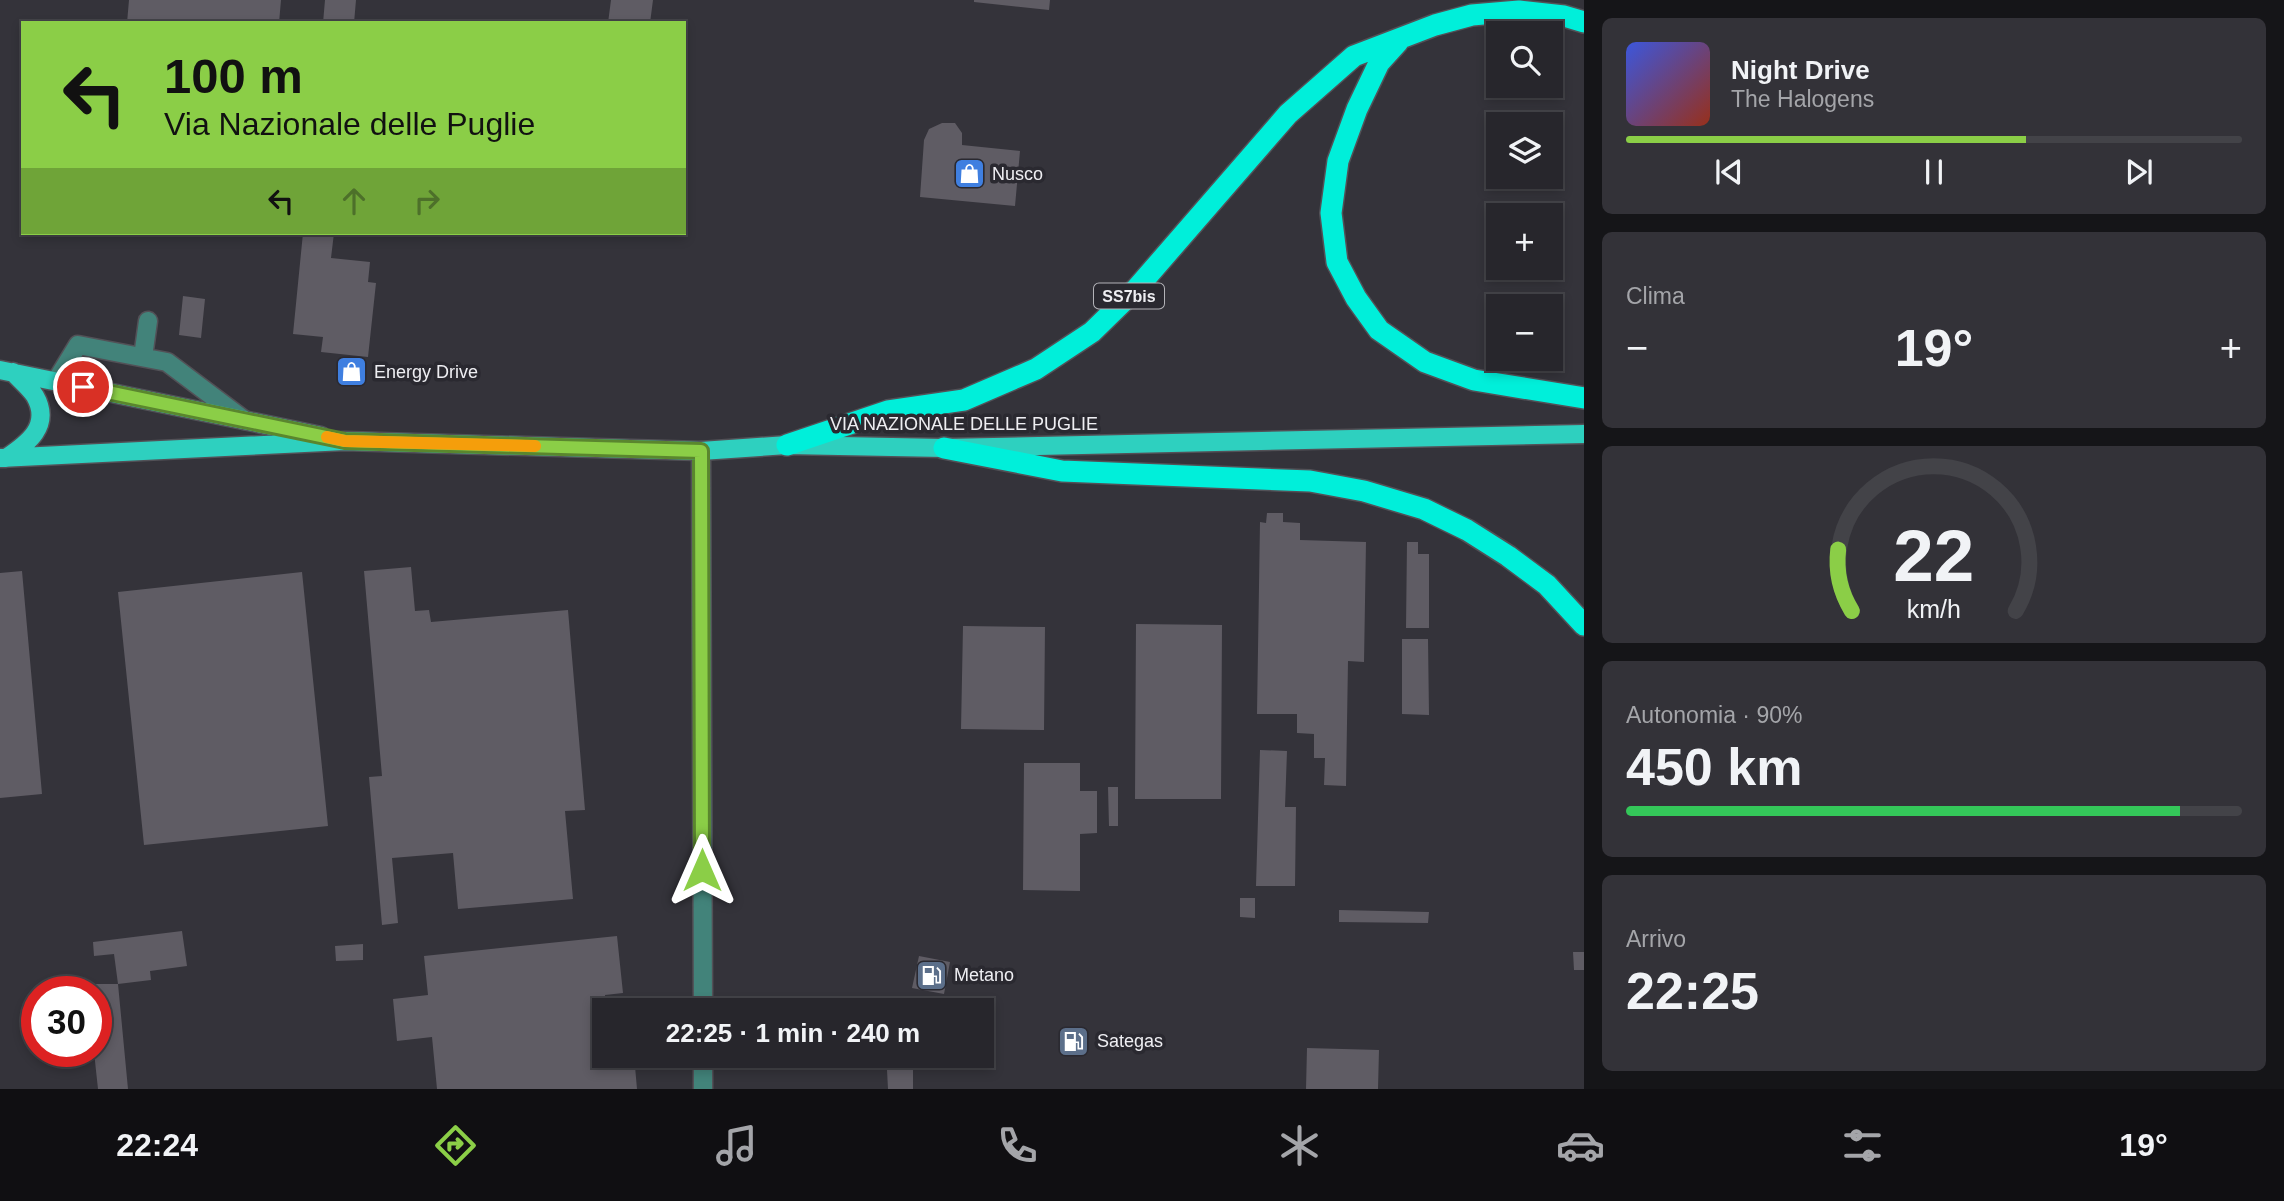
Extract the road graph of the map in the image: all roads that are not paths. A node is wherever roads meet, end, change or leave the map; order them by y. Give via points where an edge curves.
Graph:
1 (1584, 22) edge
2 (1402, 38) junction
3 (148, 321) dead end
4 (143, 356) junction
5 (6, 371) edge
6 (56, 382) junction
7 (1584, 398) edge
8 (244, 420) junction
9 (1584, 434) edge
10 (345, 441) junction
11 (787, 445) junction
12 (944, 448) junction
13 (701, 451) junction
14 (3, 458) edge
15 (1584, 625) edge
16 (703, 998) edge
17 (703, 1068) edge
18 (703, 1089) edge

1 - 2 highway, SS7bis via 1519,10 1472,15
2 - 7 highway, SS7bis via 1379,63 1338,161 1331,213 1337,262 1379,330 1425,362 1474,380
2 - 11 highway, SS7bis via 1354,56 1288,114 1137,288 1092,332 1037,369 964,400 888,411
3 - 4 street
4 - 6 street via 78,345
4 - 8 street via 167,362
5 - 6 main road, VIA NAZIONALE DELLE PUGLIE / SS7bis
5 - 14 main road via 35,396 40,412 37,430 28,443
6 - 8 main road, VIA NAZIONALE DELLE PUGLIE / SS7bis
8 - 10 main road, VIA NAZIONALE DELLE PUGLIE / SS7bis
9 - 12 main road, VIA NAZIONALE DELLE PUGLIE / SS7bis
10 - 13 main road, VIA NAZIONALE DELLE PUGLIE / SS7bis
10 - 14 main road, VIA NAZIONALE DELLE PUGLIE
11 - 12 main road, VIA NAZIONALE DELLE PUGLIE / SS7bis
11 - 13 main road, VIA NAZIONALE DELLE PUGLIE / SS7bis
12 - 15 highway, SS7bis via 1062,471 1310,481 1364,491 1424,509 1467,530 1547,585
13 - 16 street
17 - 18 street

